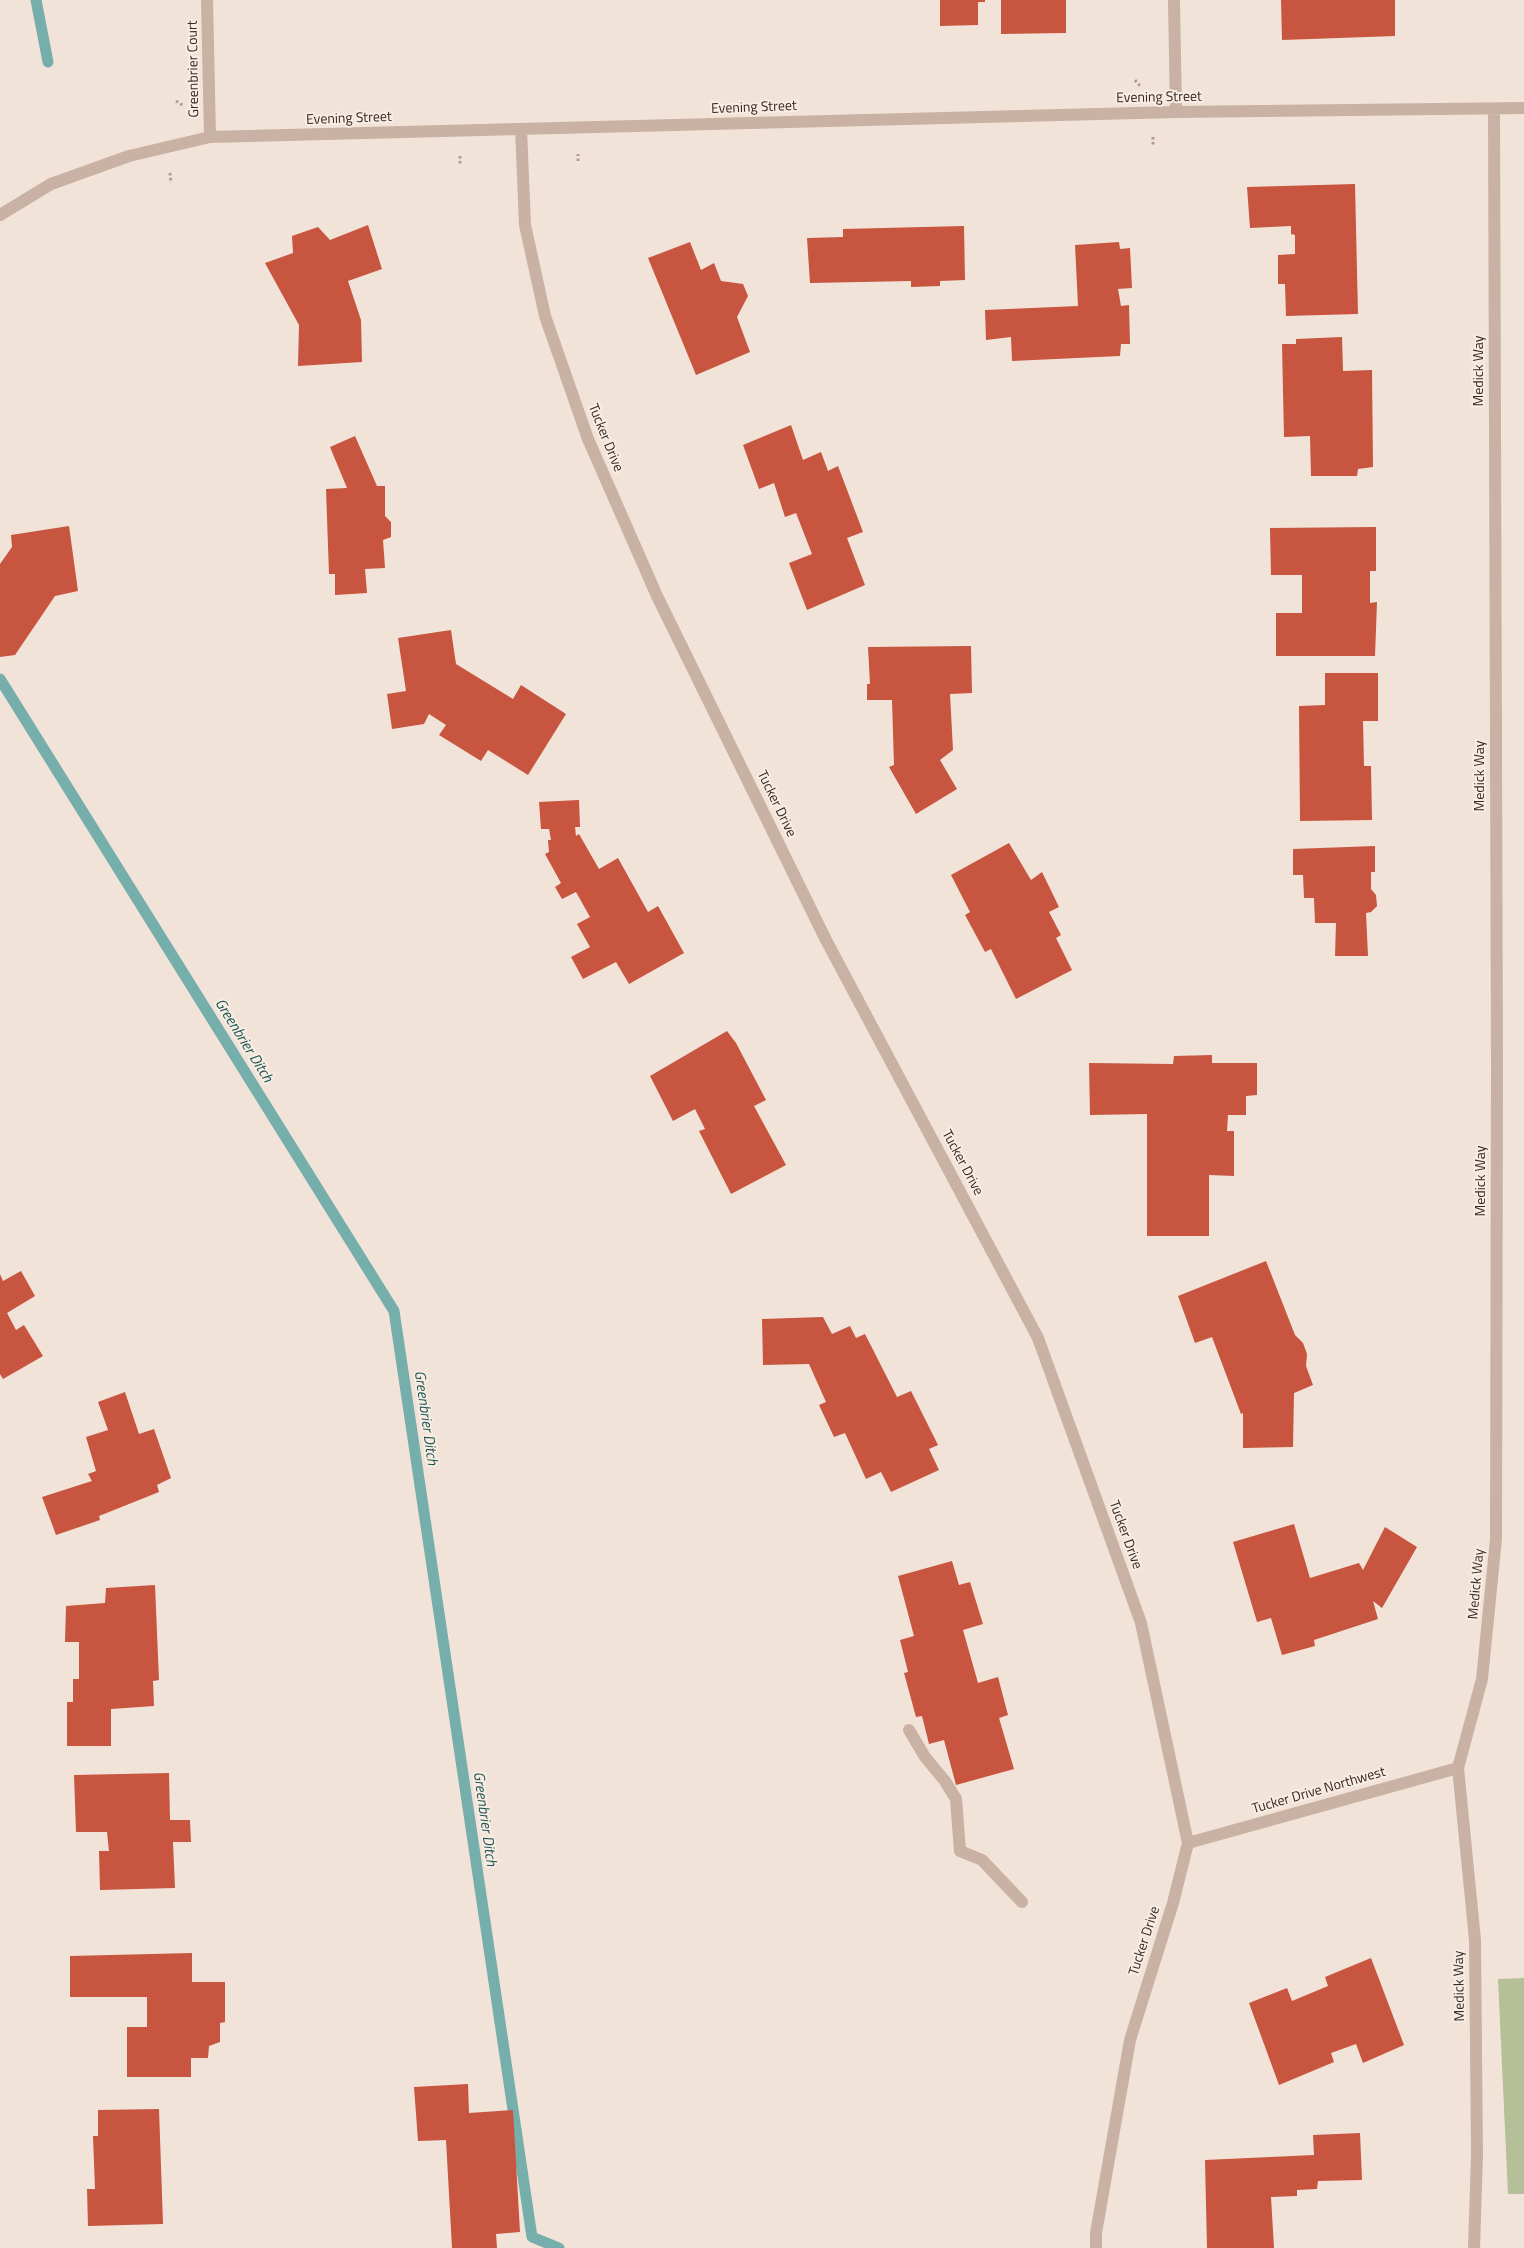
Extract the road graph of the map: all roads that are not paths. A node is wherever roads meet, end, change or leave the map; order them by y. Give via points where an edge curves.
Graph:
1 (207, 0) edge
2 (1174, 0) edge
3 (1524, 108) edge
4 (1494, 109) junction
5 (1176, 112) junction
6 (521, 130) junction
7 (210, 138) junction
8 (0, 215) edge
9 (909, 1730) dead end
10 (1458, 1768) junction
11 (1188, 1843) junction
12 (1022, 1902) dead end
13 (1096, 2248) edge
14 (1474, 2248) edge

1 - 7 street, Greenbrier Court
2 - 5 street
3 - 4 street, Evening Street
4 - 5 street, Evening Street
4 - 10 street, Medick Way via 1496,1539 1482,1679
5 - 6 street, Evening Street
6 - 7 street, Evening Street
6 - 11 street, Tucker Drive via 525,225 546,316 588,439 657,596 826,940 1038,1338 1142,1623
7 - 8 street, Evening Street via 129,156 51,184
9 - 12 street via 956,1799 960,1851 982,1860
10 - 11 street, Tucker Drive Northwest
10 - 14 street, Medick Way via 1475,1940 1477,2156
11 - 13 street, Tucker Drive via 1173,1903 1130,2040

